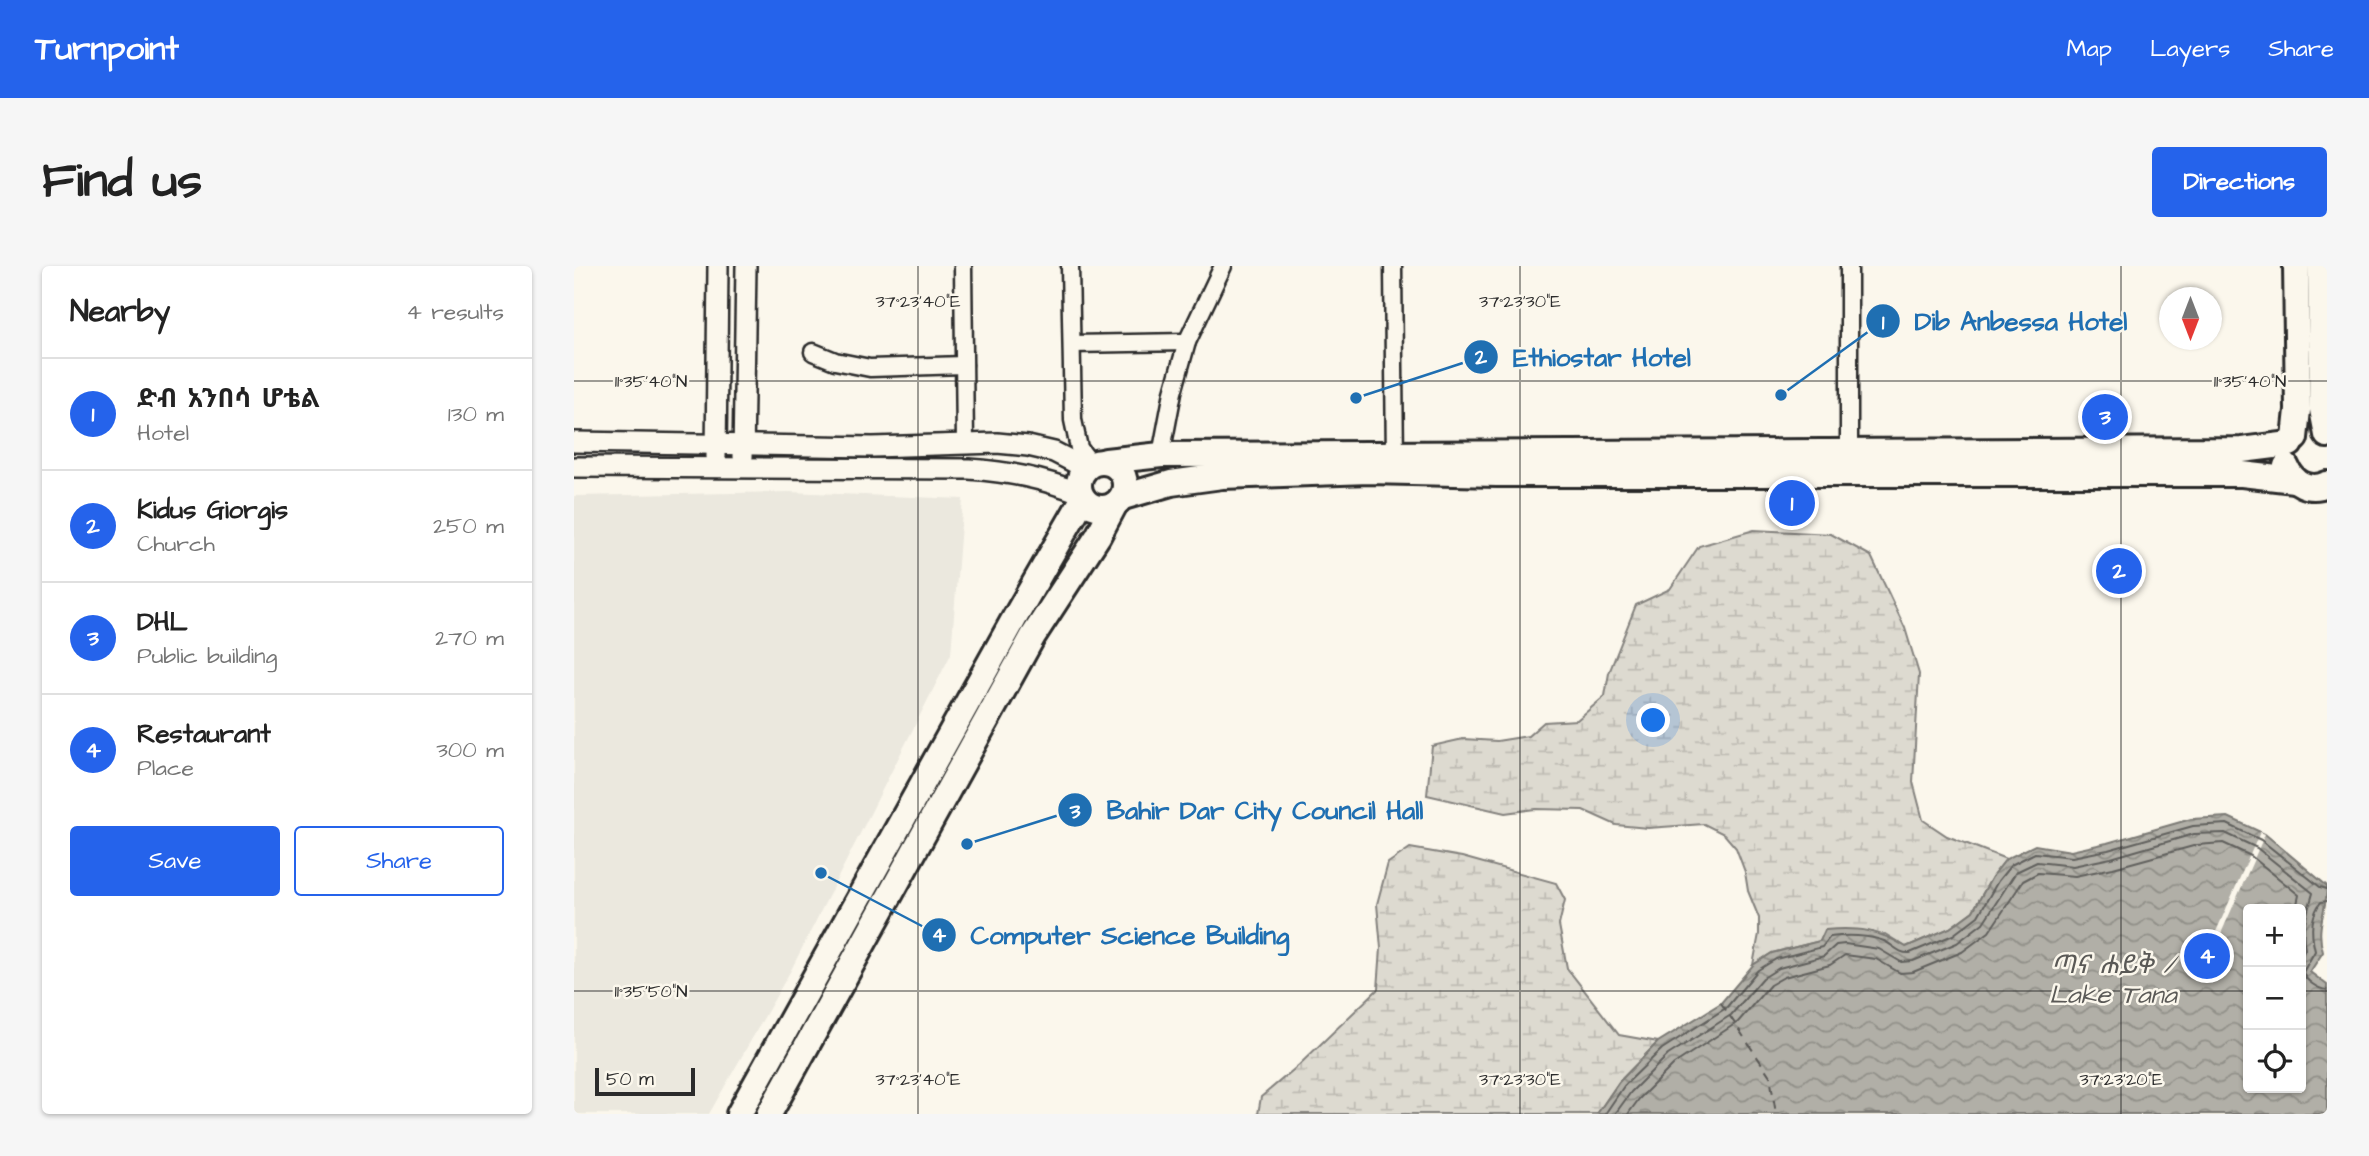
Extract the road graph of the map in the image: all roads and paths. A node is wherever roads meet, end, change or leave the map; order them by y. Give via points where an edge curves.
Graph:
1 (718, 266) edge
2 (746, 266) edge
3 (963, 266) edge
4 (1070, 266) edge
5 (1223, 266) edge
6 (1394, 266) edge
7 (1849, 266) edge
8 (2296, 266) edge
9 (2320, 266) edge
10 (1187, 342) junction
11 (1072, 344) junction
12 (813, 352) dead end
13 (964, 365) junction
14 (2324, 368) edge
15 (2327, 435) edge
16 (2292, 441) junction
17 (574, 442) edge
18 (965, 444) junction
19 (715, 445) junction
20 (743, 446) junction
21 (1161, 455) junction
22 (1863, 460) junction
23 (2158, 462) junction
24 (1395, 463) junction
25 (1094, 464) junction
26 (574, 467) edge
27 (716, 469) junction
28 (743, 469) junction
29 (969, 469) junction
30 (2294, 480) junction
31 (2327, 484) edge
32 (1082, 496) junction
33 (1119, 500) junction
34 (739, 1114) edge
35 (769, 1114) edge

1 - 19 street
2 - 20 street
3 - 13 street
4 - 11 street
5 - 10 street
6 - 24 street
7 - 22 street
8 - 16 highway via 2298,410
9 - 14 highway
10 - 11 street
10 - 21 street
11 - 25 street via 1075,433 1079,448
12 - 13 street via 870,368
13 - 18 street
14 - 15 highway via 2322,409
15 - 16 highway via 2311,432
16 - 23 highway
16 - 30 highway via 2285,459
17 - 19 street
18 - 20 street
18 - 25 street via 1028,446
18 - 29 street
19 - 20 street
19 - 27 street
20 - 28 street
21 - 24 highway
21 - 25 highway
22 - 23 highway
22 - 24 highway
23 - 30 highway
24 - 33 highway via 1222,476 1171,483
25 - 32 highway via 1079,480
25 - 33 highway via 1115,465 1125,479
26 - 27 street
27 - 28 street
28 - 29 street
29 - 32 street via 1024,474
30 - 31 highway via 2312,487
32 - 33 highway via 1098,508
32 - 34 highway
33 - 35 highway via 1033,636

